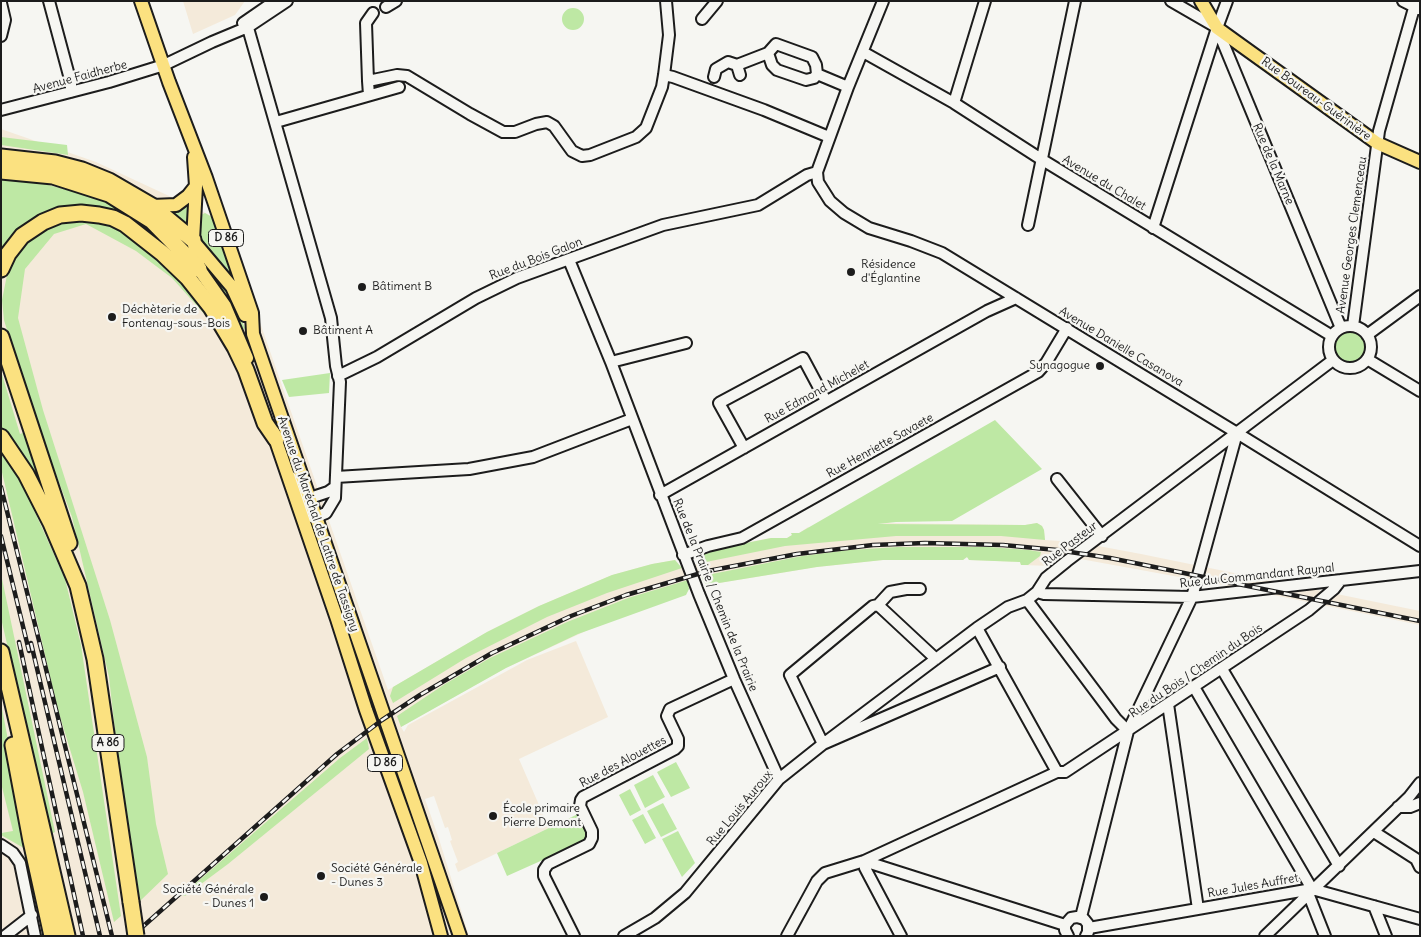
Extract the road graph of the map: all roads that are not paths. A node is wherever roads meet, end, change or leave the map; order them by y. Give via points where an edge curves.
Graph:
1 (49, 1) edge
2 (141, 1) edge
3 (275, 1) edge
4 (287, 1) edge
5 (396, 1) edge
6 (666, 1) edge
7 (717, 1) edge
8 (884, 1) edge
9 (985, 1) edge
10 (1075, 1) edge
11 (1171, 1) edge
12 (1201, 1) edge
13 (1227, 1) edge
14 (1403, 1) edge
15 (1, 3) edge
16 (1417, 6) edge
17 (386, 7) dead end
18 (373, 13) dead end
19 (702, 19) dead end
20 (247, 24) junction
21 (1217, 28) junction
22 (1, 36) edge
23 (863, 52) junction
24 (768, 53) junction
25 (164, 65) junction
26 (817, 74) junction
27 (664, 75) junction
28 (714, 77) dead end
29 (368, 81) junction
30 (399, 87) dead end
31 (848, 87) junction
32 (71, 92) junction
33 (369, 95) junction
34 (954, 103) junction
35 (1, 110) edge
36 (276, 122) junction
37 (829, 136) junction
38 (1377, 143) junction
39 (192, 145) junction
40 (1, 157) edge
41 (1041, 159) junction
42 (1420, 162) edge
43 (1, 171) edge
44 (817, 172) junction
45 (196, 186) junction
46 (152, 206) junction
47 (194, 216) junction
48 (1028, 225) dead end
49 (1153, 228) junction
50 (193, 240) junction
51 (228, 248) junction
52 (569, 260) junction
53 (1, 269) edge
54 (199, 269) junction
55 (1003, 290) junction
56 (1420, 296) edge
57 (1016, 298) junction
58 (987, 311) junction
59 (1353, 326) junction
60 (1067, 328) junction
61 (1341, 328) junction
62 (253, 334) junction
63 (1367, 335) junction
64 (1332, 336) junction
65 (1, 337) edge
66 (686, 343) dead end
67 (1368, 358) junction
68 (1333, 360) junction
69 (611, 362) junction
70 (338, 376) junction
71 (1420, 391) edge
72 (826, 401) junction
73 (632, 419) junction
74 (1237, 432) junction
75 (1, 438) edge
76 (276, 439) junction
77 (744, 448) junction
78 (286, 472) junction
79 (1058, 479) dead end
80 (336, 482) junction
81 (660, 495) junction
82 (310, 498) junction
83 (316, 517) junction
84 (1102, 536) junction
85 (1420, 546) edge
86 (683, 555) junction
87 (1420, 571) edge
88 (1342, 580) junction
89 (78, 586) junction
90 (920, 590) dead end
91 (1037, 592) junction
92 (1192, 597) junction
93 (1027, 600) junction
94 (878, 605) junction
95 (977, 628) junction
96 (3, 659) edge
97 (936, 659) junction
98 (1000, 667) junction
99 (1222, 669) junction
100 (734, 679) junction
101 (1194, 687) junction
102 (1168, 704) junction
103 (1128, 732) junction
104 (823, 744) junction
105 (1057, 772) junction
106 (779, 779) junction
107 (1420, 783) edge
108 (1420, 803) edge
109 (1398, 808) junction
110 (1374, 832) junction
111 (1, 845) edge
112 (864, 861) junction
113 (1338, 866) junction
114 (1420, 868) edge
115 (1310, 891) junction
116 (1374, 906) junction
117 (1198, 909) junction
118 (32, 915) junction
119 (1081, 917) junction
120 (1420, 919) edge
121 (1066, 925) junction
122 (1087, 932) edge
123 (5, 936) edge
124 (36, 936) edge
125 (52, 936) edge
126 (67, 936) edge
127 (136, 936) edge
128 (441, 936) edge
129 (460, 936) edge
130 (574, 936) edge
131 (624, 936) edge
132 (787, 936) edge
133 (902, 936) edge
134 (1068, 936) edge
135 (1265, 936) edge
136 (1325, 936) edge
137 (1386, 936) edge

1 - 32 street
2 - 25 main road
3 - 20 street
4 - 20 street
5 - 17 street
6 - 27 street via 669,36
7 - 19 street
8 - 23 street
9 - 34 street
10 - 41 street
11 - 21 street
12 - 21 main road, Rue de la Marne
13 - 21 street
14 - 16 street
15 - 22 street via 5,20
16 - 38 street, Avenue Georges Clemenceau
18 - 29 street via 366,23
20 - 25 street, Avenue Faidherbe
20 - 36 street
21 - 38 main road, Rue Boureau-Guérinière
21 - 49 street
21 - 61 street, Rue de la Marne
23 - 31 street
23 - 34 street, Avenue du Chalet
24 - 26 street via 772,65 778,70 806,80
24 - 26 street via 776,44 809,56 814,60
24 - 28 street via 739,70 728,62 716,69
25 - 32 street, Avenue Faidherbe
25 - 39 main road, Avenue du Maréchal de Lattre de Tassigny / D 86
26 - 31 street
27 - 29 street via 643,132 582,156 572,151 550,123 503,132 407,76
27 - 37 street
29 - 33 street
30 - 33 street
31 - 37 street
32 - 35 street, Avenue Faidherbe
33 - 36 street
34 - 41 street, Avenue du Chalet
36 - 70 street via 333,326
37 - 44 street
38 - 42 main road, Rue Boureau-Guérinière
38 - 59 street, Avenue Georges Clemenceau
39 - 45 main road, D 86
39 - 51 main road, Avenue du Maréchal de Lattre de Tassigny / D 86
40 - 46 highway via 55,163 82,170 109,181
41 - 48 street
41 - 49 street, Avenue du Chalet
43 - 54 highway via 53,176 109,194 152,221
44 - 52 street, Rue du Bois Galon via 758,204 663,225
44 - 55 street, Avenue Danielle Casanova via 818,182 830,201 859,223 935,250
45 - 46 main road via 176,205
45 - 47 main road, D 86
46 - 50 highway
47 - 50 main road, D 86
47 - 51 main road via 201,208 211,210
49 - 64 street, Avenue du Chalet
50 - 54 main road, D 86
50 - 62 main road via 232,287
51 - 62 main road, Avenue du Maréchal de Lattre de Tassigny / D 86 via 252,313
52 - 69 street, Rue de la Prairie / Chemin de la Prairie
52 - 70 street, Rue du Bois Galon via 517,278 476,298 377,357
53 - 76 highway via 22,236 60,215 99,215 125,224 188,278 211,307 235,347 265,424
54 - 76 main road, D 86 via 225,306 235,327
55 - 57 street, Avenue Danielle Casanova
55 - 58 street, Rue Edmond Michelet
56 - 63 street
57 - 58 street, Rue Edmond Michelet
57 - 60 street, Avenue Danielle Casanova
58 - 72 street, Rue Edmond Michelet
59 - 61 street
59 - 63 street
60 - 74 street, Avenue Danielle Casanova
60 - 86 street, Rue Henriette Savaete via 1038,372 742,538
61 - 64 street
62 - 82 main road, Avenue du Maréchal de Lattre de Tassigny / D 86
63 - 67 street via 1371,347
64 - 68 street via 1328,349
65 - 89 highway via 79,575
66 - 69 street
67 - 68 street via 1351,368 1338,365
67 - 71 street
68 - 74 street, Rue Pasteur
69 - 73 street, Rue de la Prairie / Chemin de la Prairie
70 - 80 street
72 - 77 street, Rue Edmond Michelet
72 - 77 street via 803,358 720,403
73 - 80 street via 533,457 469,469
73 - 81 street, Rue de la Prairie / Chemin de la Prairie
74 - 84 street, Rue Pasteur
74 - 85 street, Avenue Danielle Casanova
74 - 92 street
75 - 89 highway, A 86 via 26,474
76 - 78 main road, Avenue du Maréchal de Lattre de Tassigny / D 86
77 - 81 street, Rue Edmond Michelet
78 - 83 street via 296,481 308,514
78 - 128 main road, Avenue du Maréchal de Lattre de Tassigny / D 86 via 421,863
79 - 84 street
80 - 82 street via 328,492
80 - 83 street via 335,498 326,512
81 - 86 street, Rue de la Prairie / Chemin de la Prairie
82 - 83 main road, Avenue du Maréchal de Lattre de Tassigny / D 86
83 - 129 main road, Avenue du Maréchal de Lattre de Tassigny / D 86
84 - 91 street, Rue Pasteur via 1046,578
86 - 100 street, Rue de la Prairie / Chemin de la Prairie
87 - 88 street, Rue du Commandant Raynal
88 - 92 street, Rue du Commandant Raynal
88 - 99 street, Rue du Bois / Chemin du Bois via 1316,605
89 - 127 highway, A 86, bridge via 95,658
90 - 94 street via 890,592
91 - 92 street, Rue du Commandant Raynal
91 - 93 street, Rue Pasteur
92 - 103 street
93 - 95 street, Rue Pasteur via 1008,607
93 - 103 street
94 - 97 street
94 - 104 street via 790,675
95 - 97 street, Rue Pasteur
95 - 98 street
96 - 125 highway via 12,739
96 - 126 highway
97 - 104 street, Rue Pasteur
98 - 104 street, Rue Louis Auroux
98 - 105 street
99 - 101 street, Rue du Bois / Chemin du Bois
99 - 113 street
100 - 106 street, Rue de la Prairie / Chemin de la Prairie
100 - 130 street, Rue des Alouettes via 670,709 666,716 678,739 675,749 581,800 580,806 592,831 589,844 548,864 544,870
101 - 102 street, Rue du Bois / Chemin du Bois
101 - 115 street
102 - 103 street, Rue du Bois / Chemin du Bois
102 - 117 street
103 - 105 street, Rue du Bois / Chemin du Bois via 1065,772
103 - 119 street
104 - 106 street, Rue Louis Auroux
105 - 112 street, Rue du Bois / Chemin du Bois
106 - 131 street, Rue Louis Auroux via 686,893 655,918
107 - 109 street
108 - 109 street
109 - 110 street
110 - 113 street
110 - 114 street via 1416,859
111 - 118 street via 20,863
112 - 121 street
112 - 132 street, Rue du Bois / Chemin du Bois via 825,873 817,881
112 - 133 street via 864,868
113 - 115 street
115 - 116 street, Rue Jules Auffret
115 - 117 street, Rue Jules Auffret
115 - 135 street
115 - 136 street
116 - 120 street, Rue Jules Auffret
116 - 137 street
117 - 122 street, Rue Jules Auffret
118 - 123 street
118 - 124 street
119 - 121 street via 1070,918
119 - 122 street via 1086,921
121 - 134 street

